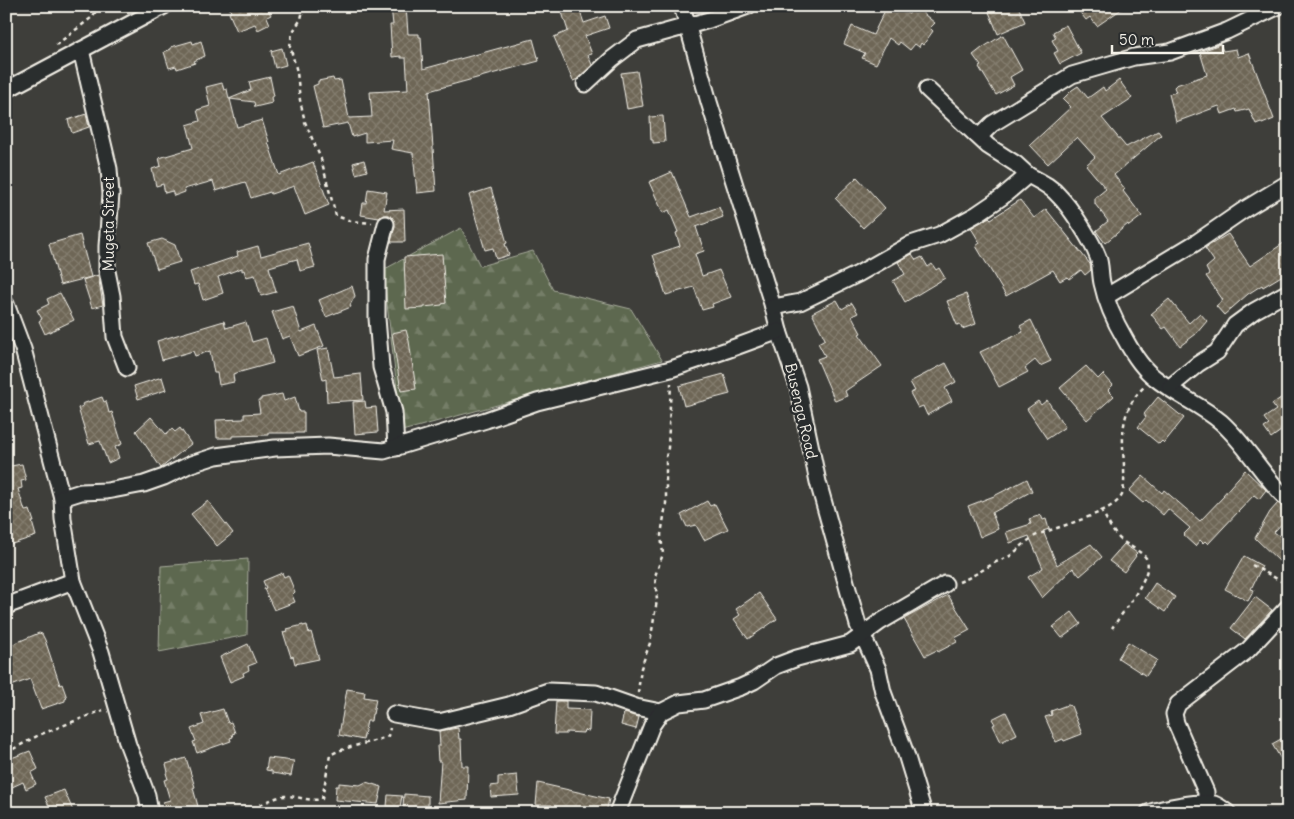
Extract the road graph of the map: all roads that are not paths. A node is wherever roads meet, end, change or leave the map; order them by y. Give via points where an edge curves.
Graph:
1 (164, 6) edge
2 (682, 6) edge
3 (748, 6) edge
4 (1279, 6) edge
5 (688, 26) junction
6 (81, 50) junction
7 (585, 84) dead end
8 (927, 89) dead end
9 (6, 90) edge
10 (979, 137) junction
11 (1028, 175) junction
12 (1288, 183) edge
13 (386, 224) road end
14 (1288, 292) edge
15 (1107, 296) junction
16 (6, 304) edge
17 (773, 307) junction
18 (779, 331) junction
19 (127, 368) dead end
20 (1170, 387) junction
21 (396, 448) junction
22 (62, 498) junction
23 (1288, 500) edge
24 (73, 581) junction
25 (945, 584) road end
26 (6, 606) edge
27 (1288, 607) edge
28 (863, 634) junction
29 (661, 712) junction
30 (394, 714) road end
31 (1206, 803) junction
32 (150, 813) edge
33 (617, 813) edge
34 (924, 813) edge
35 (1148, 813) edge
36 (1228, 813) edge

1 - 6 street
2 - 5 street, Busenga Road
3 - 5 street
4 - 10 street via 1227,31 1170,52 1134,57 1072,75 992,124
5 - 7 street via 637,40
5 - 17 street, Busenga Road
6 - 9 street
6 - 19 street, Mugeta Street via 109,169 107,271 115,337
8 - 10 street
10 - 11 street
11 - 15 street via 1060,196 1078,222 1097,255
11 - 17 street via 977,214 939,235 911,244 800,302
12 - 15 street
13 - 21 street via 377,259 377,318 381,367 394,412
14 - 20 street via 1235,325 1217,352
15 - 20 street via 1125,340 1154,378
16 - 22 street via 23,350
17 - 18 street, Busenga Road
18 - 21 street via 671,369 537,402
18 - 28 street, Busenga Road via 798,387 818,482
20 - 23 street via 1228,428
21 - 22 street via 384,451 328,446 275,448 226,455 191,464 144,484 81,492
22 - 24 street
24 - 26 street
24 - 32 street via 101,652
25 - 28 street
27 - 31 street via 1248,650 1178,704 1174,714 1176,723 1206,792
28 - 29 street via 850,644 776,666 741,687 704,700 680,703
28 - 34 street, Busenga Road via 878,669
29 - 30 street via 596,693 548,691 509,705 439,722
29 - 33 street via 652,725
31 - 35 street
31 - 36 street

